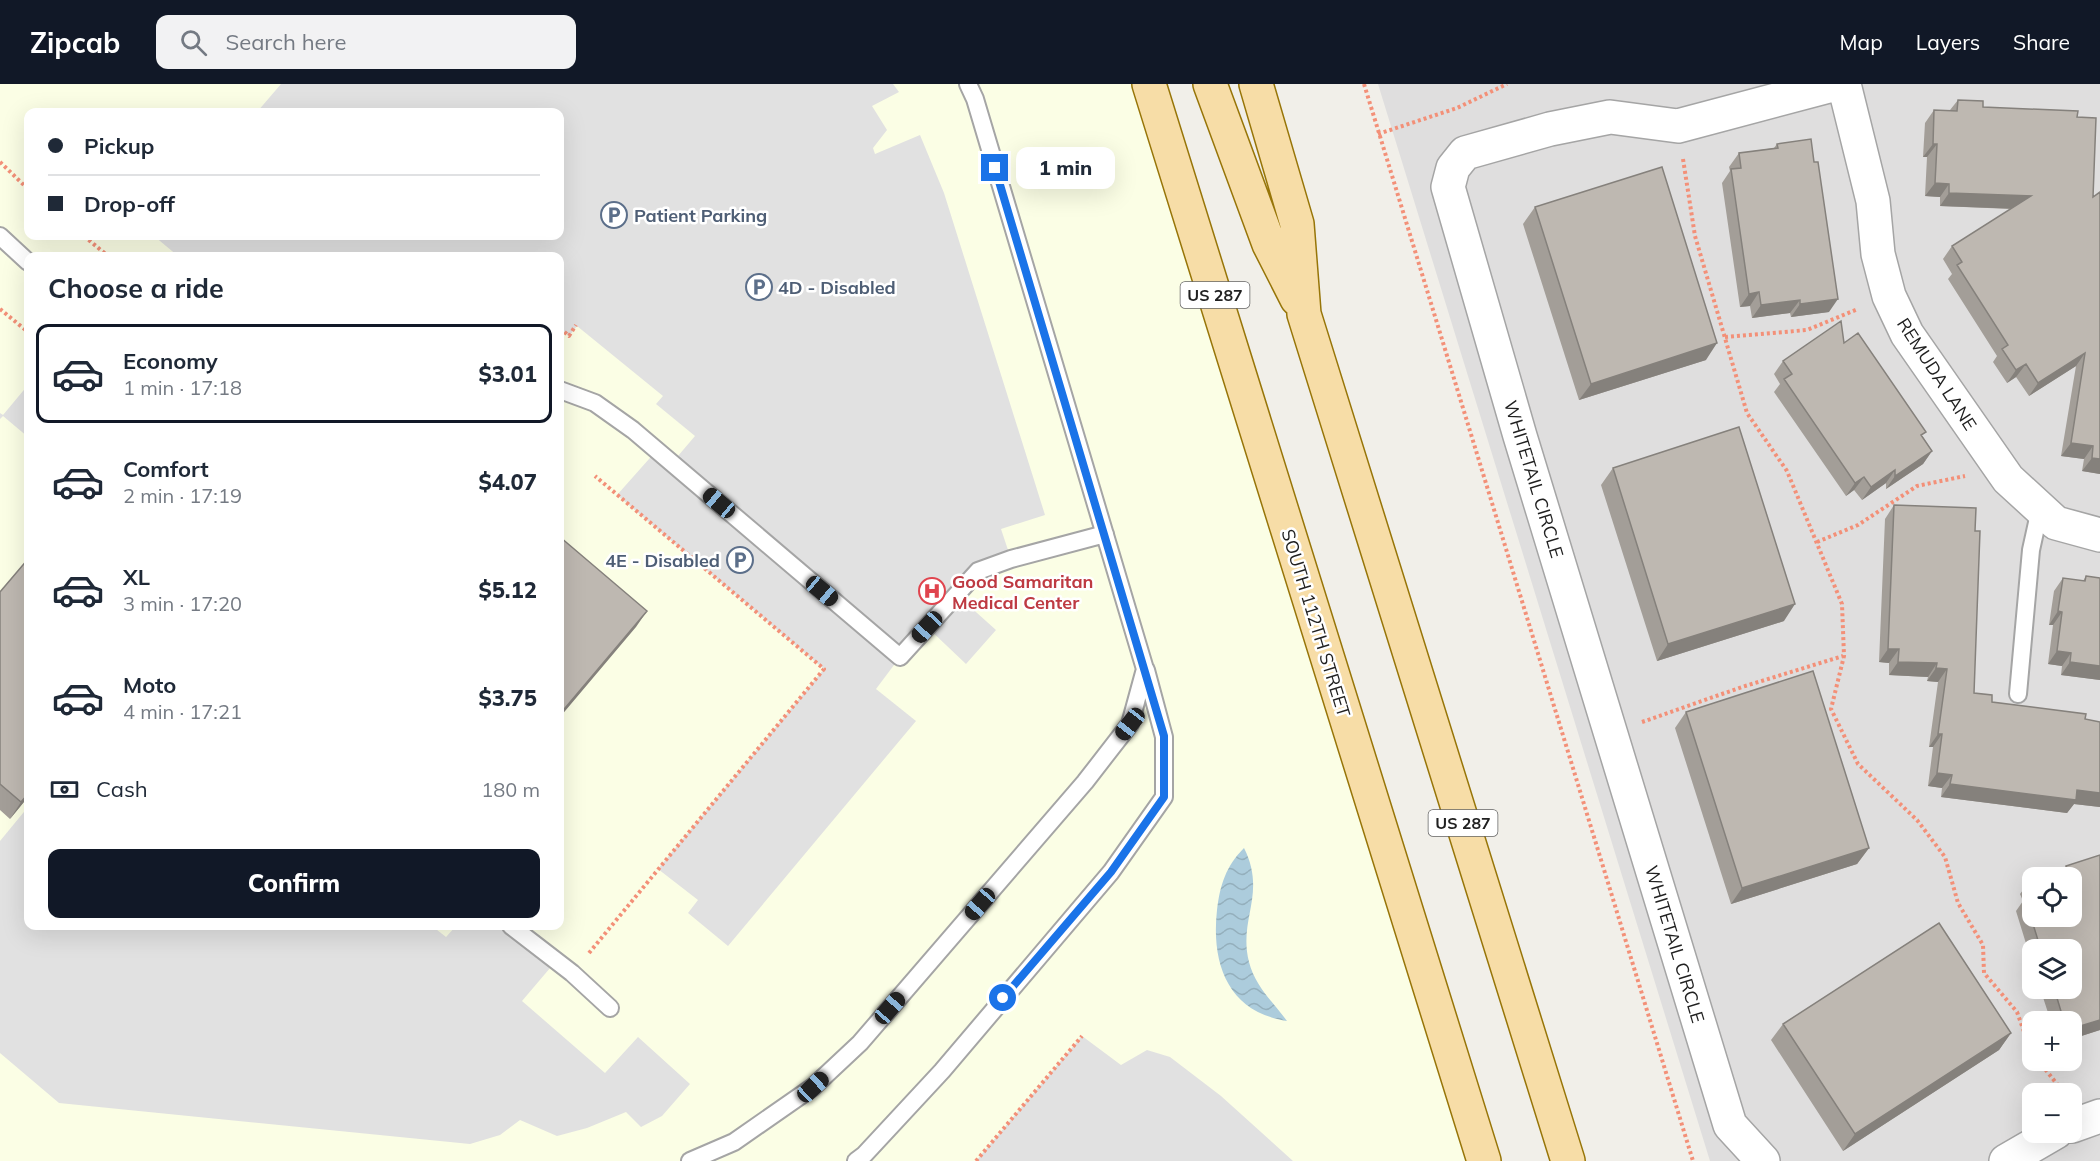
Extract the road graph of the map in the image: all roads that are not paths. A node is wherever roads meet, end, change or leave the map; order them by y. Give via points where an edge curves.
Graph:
1 (968, 84) edge
2 (1149, 84) edge
3 (1210, 84) edge
4 (1256, 84) edge
5 (1836, 84) edge
6 (1844, 84) edge
7 (0, 236) edge
8 (24, 258) edge
9 (1304, 315) junction
10 (564, 391) edge
11 (2040, 509) junction
12 (1105, 534) junction
13 (2100, 535) edge
14 (1145, 669) junction
15 (2018, 694) dead end
16 (516, 930) edge
17 (610, 1008) dead end
18 (2100, 1116) edge
19 (2082, 1122) edge
20 (2037, 1143) edge
21 (690, 1161) edge
22 (856, 1161) edge
23 (1484, 1161) edge
24 (1568, 1161) edge
25 (1763, 1161) edge
26 (2006, 1161) edge

1 - 12 lane
2 - 23 main road, SOUTH 112TH STREET / US 287
3 - 9 main road via 1269,244
4 - 9 main road, US 287 via 1297,224
5 - 25 street, WHITETAIL CIRCLE via 1678,126 1610,117 1550,129 1465,153 1453,168 1448,187 1730,1125
6 - 11 street, REMUDA LANE via 1873,201 1878,254 1889,296 1907,334 2007,479
7 - 8 lane
9 - 24 main road, US 287
10 - 12 lane via 595,403 633,430 900,657 978,571
11 - 13 street, REMUDA LANE via 2056,523
11 - 15 lane via 2031,550
12 - 14 lane
14 - 21 lane via 1130,724 1085,782 860,1043 813,1087 734,1142
14 - 22 lane via 1164,736 1164,797 1111,872 942,1071
16 - 17 lane
18 - 19 street
20 - 26 street

